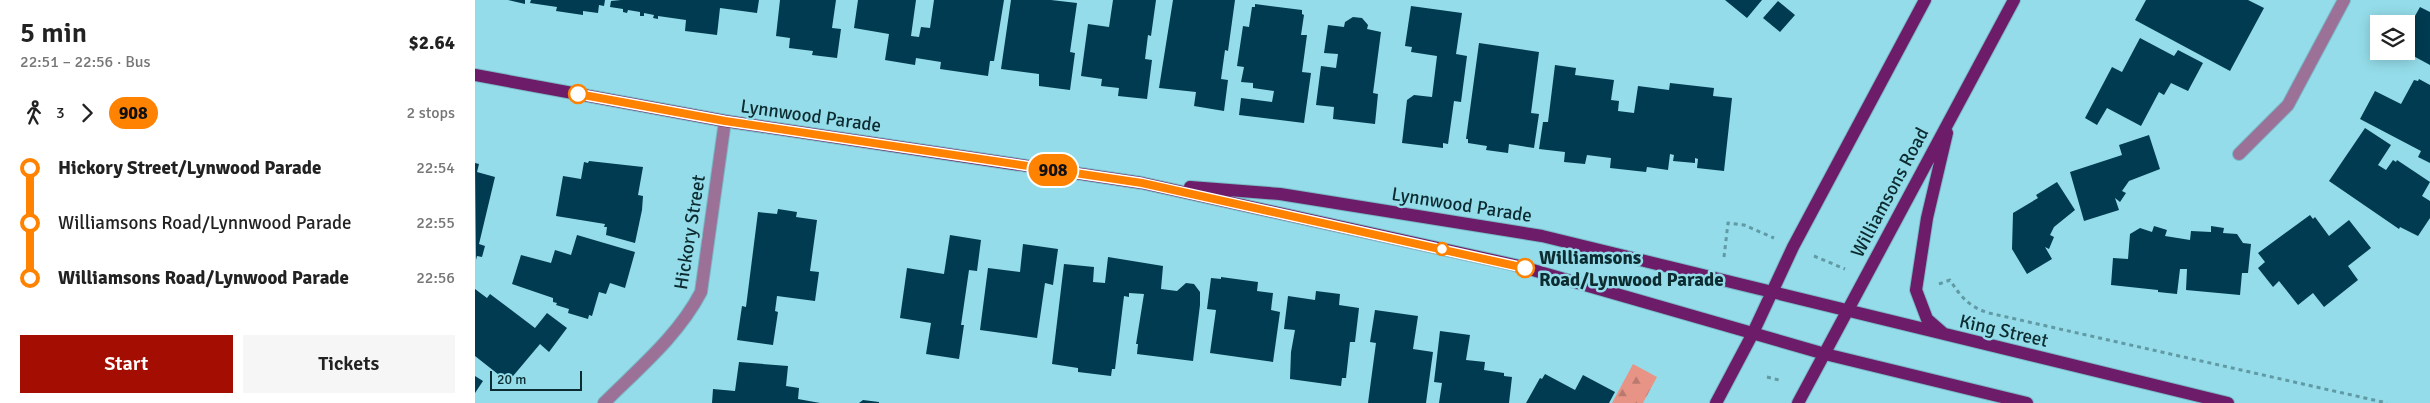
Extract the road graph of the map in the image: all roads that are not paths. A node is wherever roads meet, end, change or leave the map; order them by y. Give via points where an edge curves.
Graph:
1 (1925, 0) edge
2 (2014, 0) edge
3 (2344, 0) edge
4 (475, 75) edge
5 (1951, 116) junction
6 (725, 121) junction
7 (2239, 154) dead end
8 (1142, 183) junction
9 (1771, 292) junction
10 (1848, 310) junction
11 (1752, 334) junction
12 (1946, 336) junction
13 (1825, 354) junction
14 (604, 403) edge
15 (1716, 403) edge
16 (1797, 403) edge
17 (2027, 403) edge
18 (2228, 403) edge

1 - 9 main road
2 - 5 main road, Williamsons Road
3 - 7 street via 2288,105
4 - 6 main road, Lynnwood Parade
5 - 10 main road, Williamsons Road
5 - 12 main road via 1927,218 1916,290 1927,319
6 - 8 main road, Lynnwood Parade
6 - 14 street, Hickory Street via 701,292 672,334
8 - 9 main road, Lynnwood Parade via 1280,194 1542,236
8 - 11 main road, Lynnwood Parade via 1515,265
9 - 10 main road, King Street
9 - 11 main road
10 - 12 main road, King Street
10 - 13 main road, Williamsons Road
11 - 13 main road
11 - 15 main road
12 - 18 main road, King Street
13 - 16 main road, Williamsons Road
13 - 17 main road

